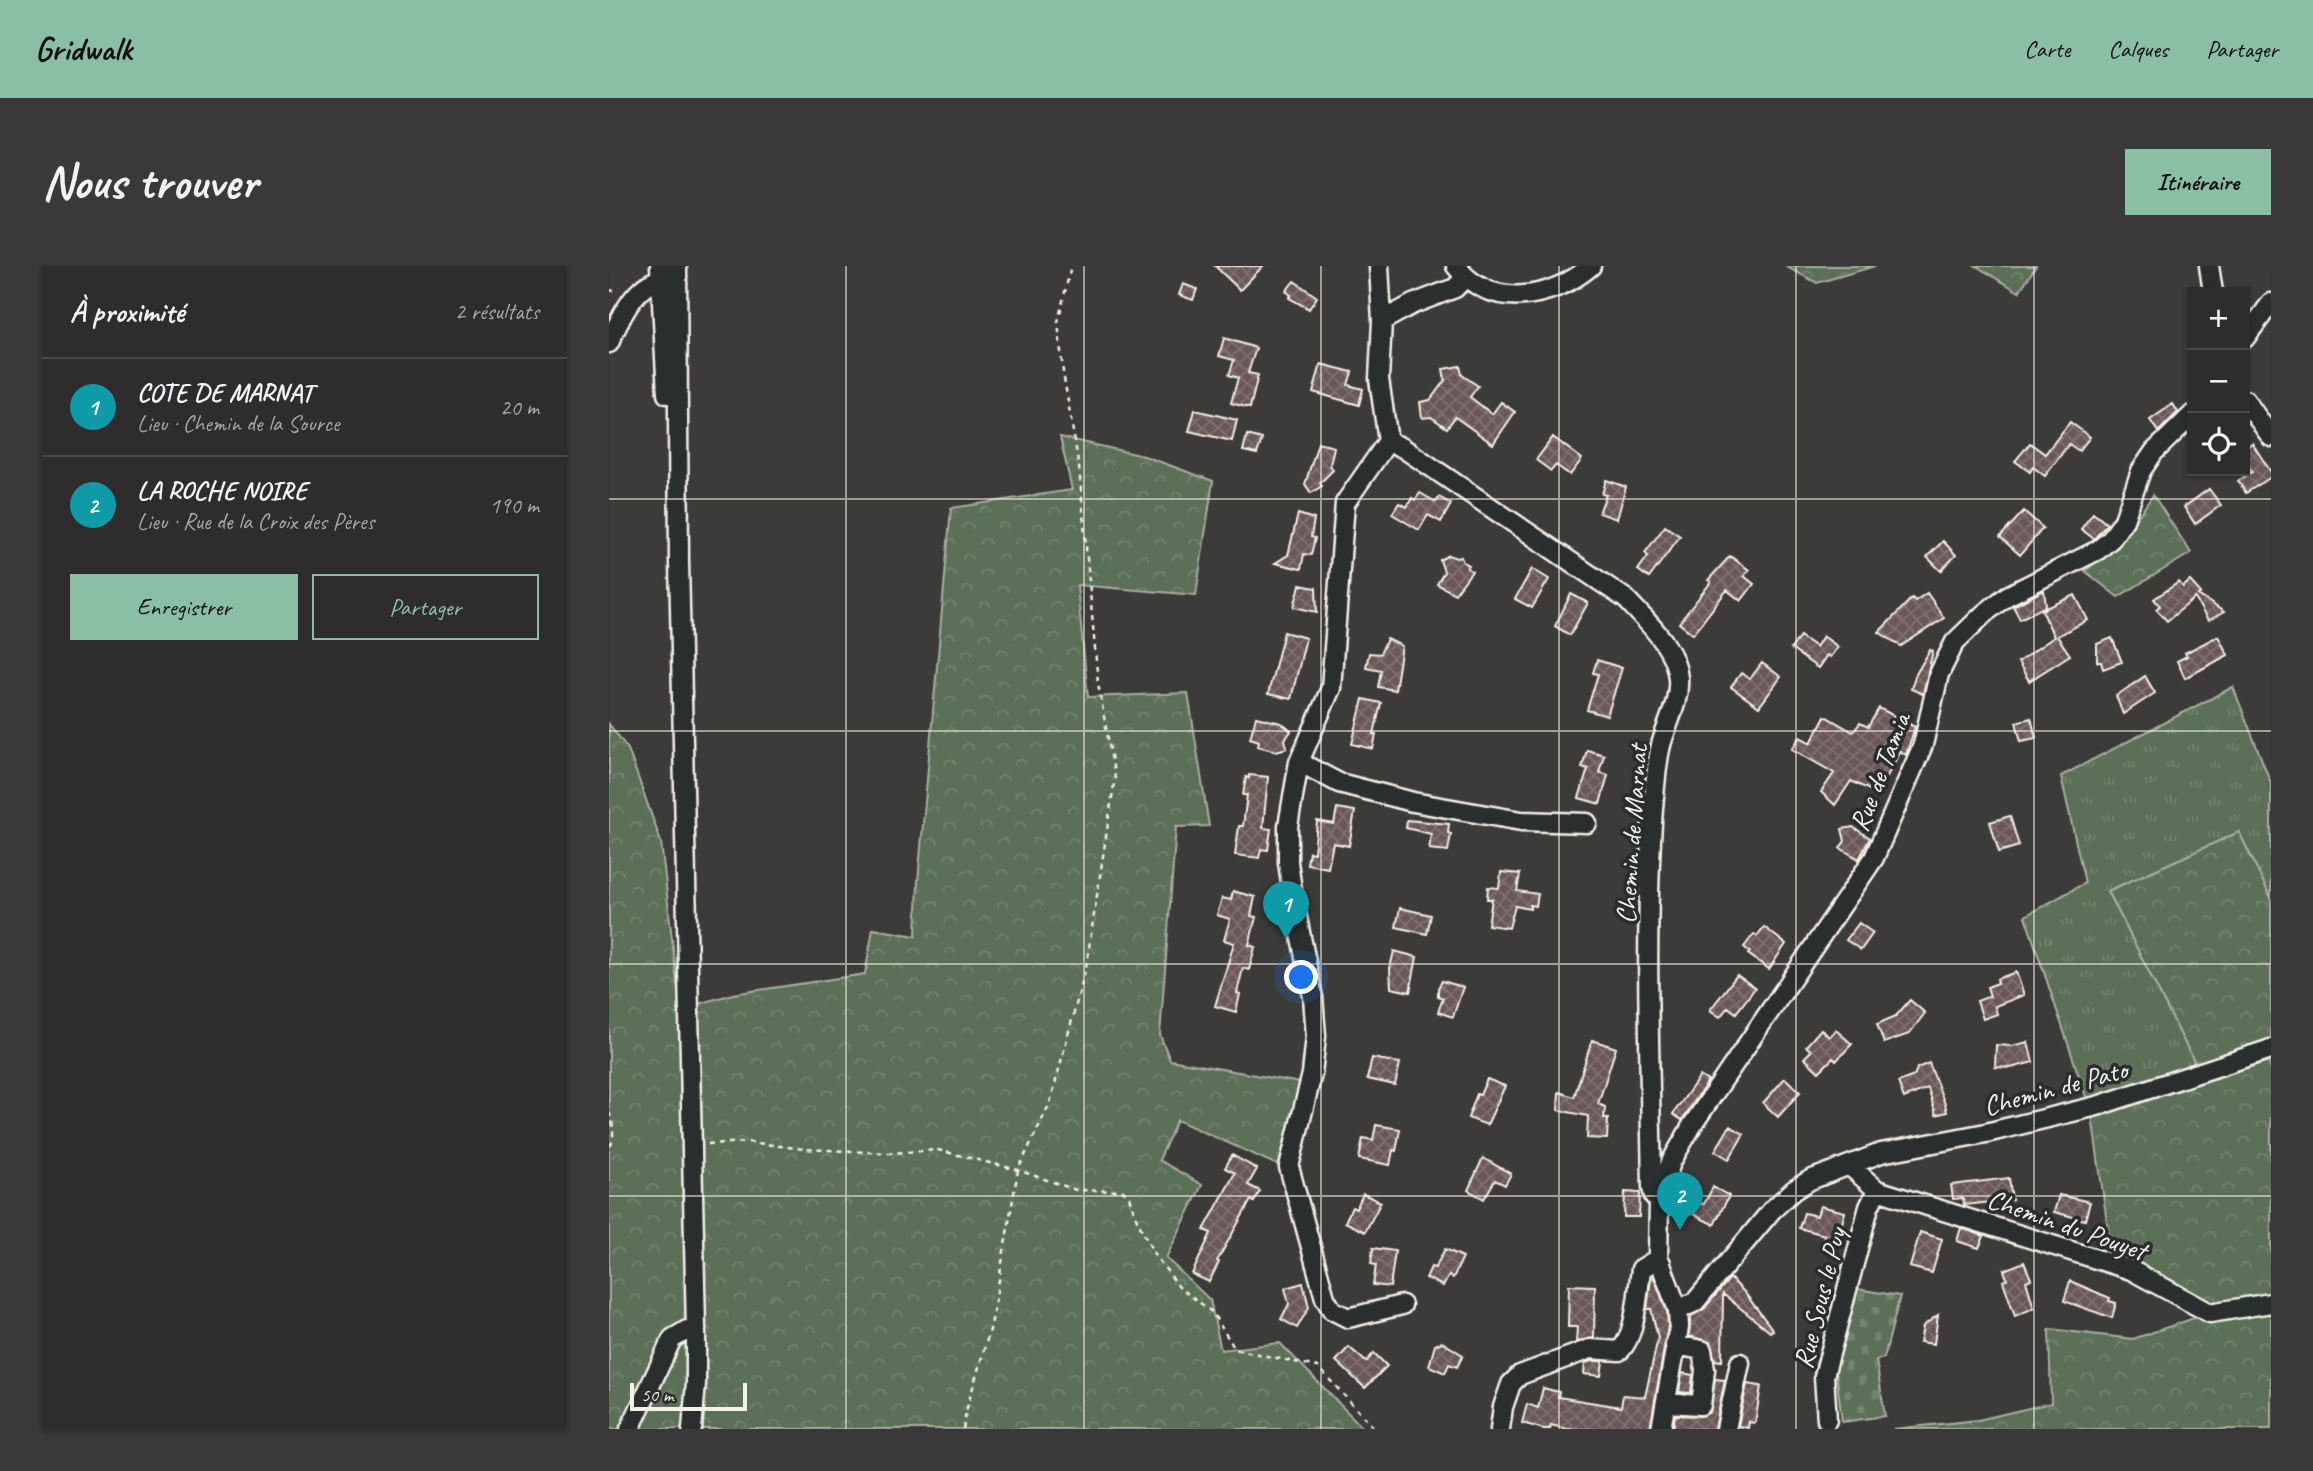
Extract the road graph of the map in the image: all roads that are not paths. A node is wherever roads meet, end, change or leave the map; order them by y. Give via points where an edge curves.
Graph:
1 (1379, 266) edge
2 (1591, 266) edge
3 (2209, 266) edge
4 (1460, 272) edge
5 (668, 273) edge
6 (2212, 287) edge
7 (2271, 303) edge
8 (1382, 321) junction
9 (2250, 331) edge
10 (609, 344) edge
11 (2250, 407) edge
12 (2187, 420) edge
13 (2271, 437) edge
14 (1388, 441) junction
15 (1299, 762) junction
16 (1587, 823) dead end
17 (2271, 1049) edge
18 (1850, 1166) junction
19 (1877, 1190) junction
20 (1660, 1201) junction
21 (1661, 1263) junction
22 (2271, 1303) edge
23 (1402, 1305) dead end
24 (1678, 1310) junction
25 (696, 1330) junction
26 (1675, 1345) junction
27 (1739, 1363) dead end
28 (1666, 1403) junction
29 (1827, 1420) dead end
30 (630, 1429) edge
31 (692, 1429) edge
32 (1500, 1429) edge
33 (1661, 1429) edge
34 (1726, 1429) edge

1 - 8 street
2 - 4 street via 1543,292 1512,297 1489,291
3 - 6 street
4 - 8 street via 1455,288
5 - 10 street via 629,300
5 - 25 street
7 - 9 street
8 - 14 street via 1379,380
11 - 13 street
12 - 20 street, Rue de Tamia via 2141,471 2124,520 2111,539 2007,596 1955,642 1939,674 1923,745 1874,859 1693,1124 1671,1162
14 - 15 street via 1345,503 1331,688
14 - 20 street, Chemin de Marnat via 1626,599 1671,656 1678,676 1677,695 1660,746 1650,893 1652,1187
15 - 16 street via 1339,783 1413,802 1521,821
15 - 23 street via 1288,826 1288,862 1316,1036 1313,1074 1289,1167 1332,1310 1348,1318
17 - 18 street, Chemin de Pato via 2097,1106 1881,1153
18 - 19 street, Chemin du Pouyet
18 - 24 street, Chemin de Pato via 1794,1190 1695,1302
19 - 22 street, Chemin du Pouyet via 2131,1270 2210,1313
19 - 29 street, Rue Sous le Puy via 1824,1376
20 - 21 street
21 - 24 street
21 - 32 street via 1654,1261 1641,1269 1631,1335 1623,1349 1590,1349 1520,1375 1511,1384
24 - 26 street
25 - 30 street via 671,1339
25 - 31 street
26 - 28 street
26 - 28 street via 1702,1350 1701,1405
27 - 34 street
28 - 33 street

